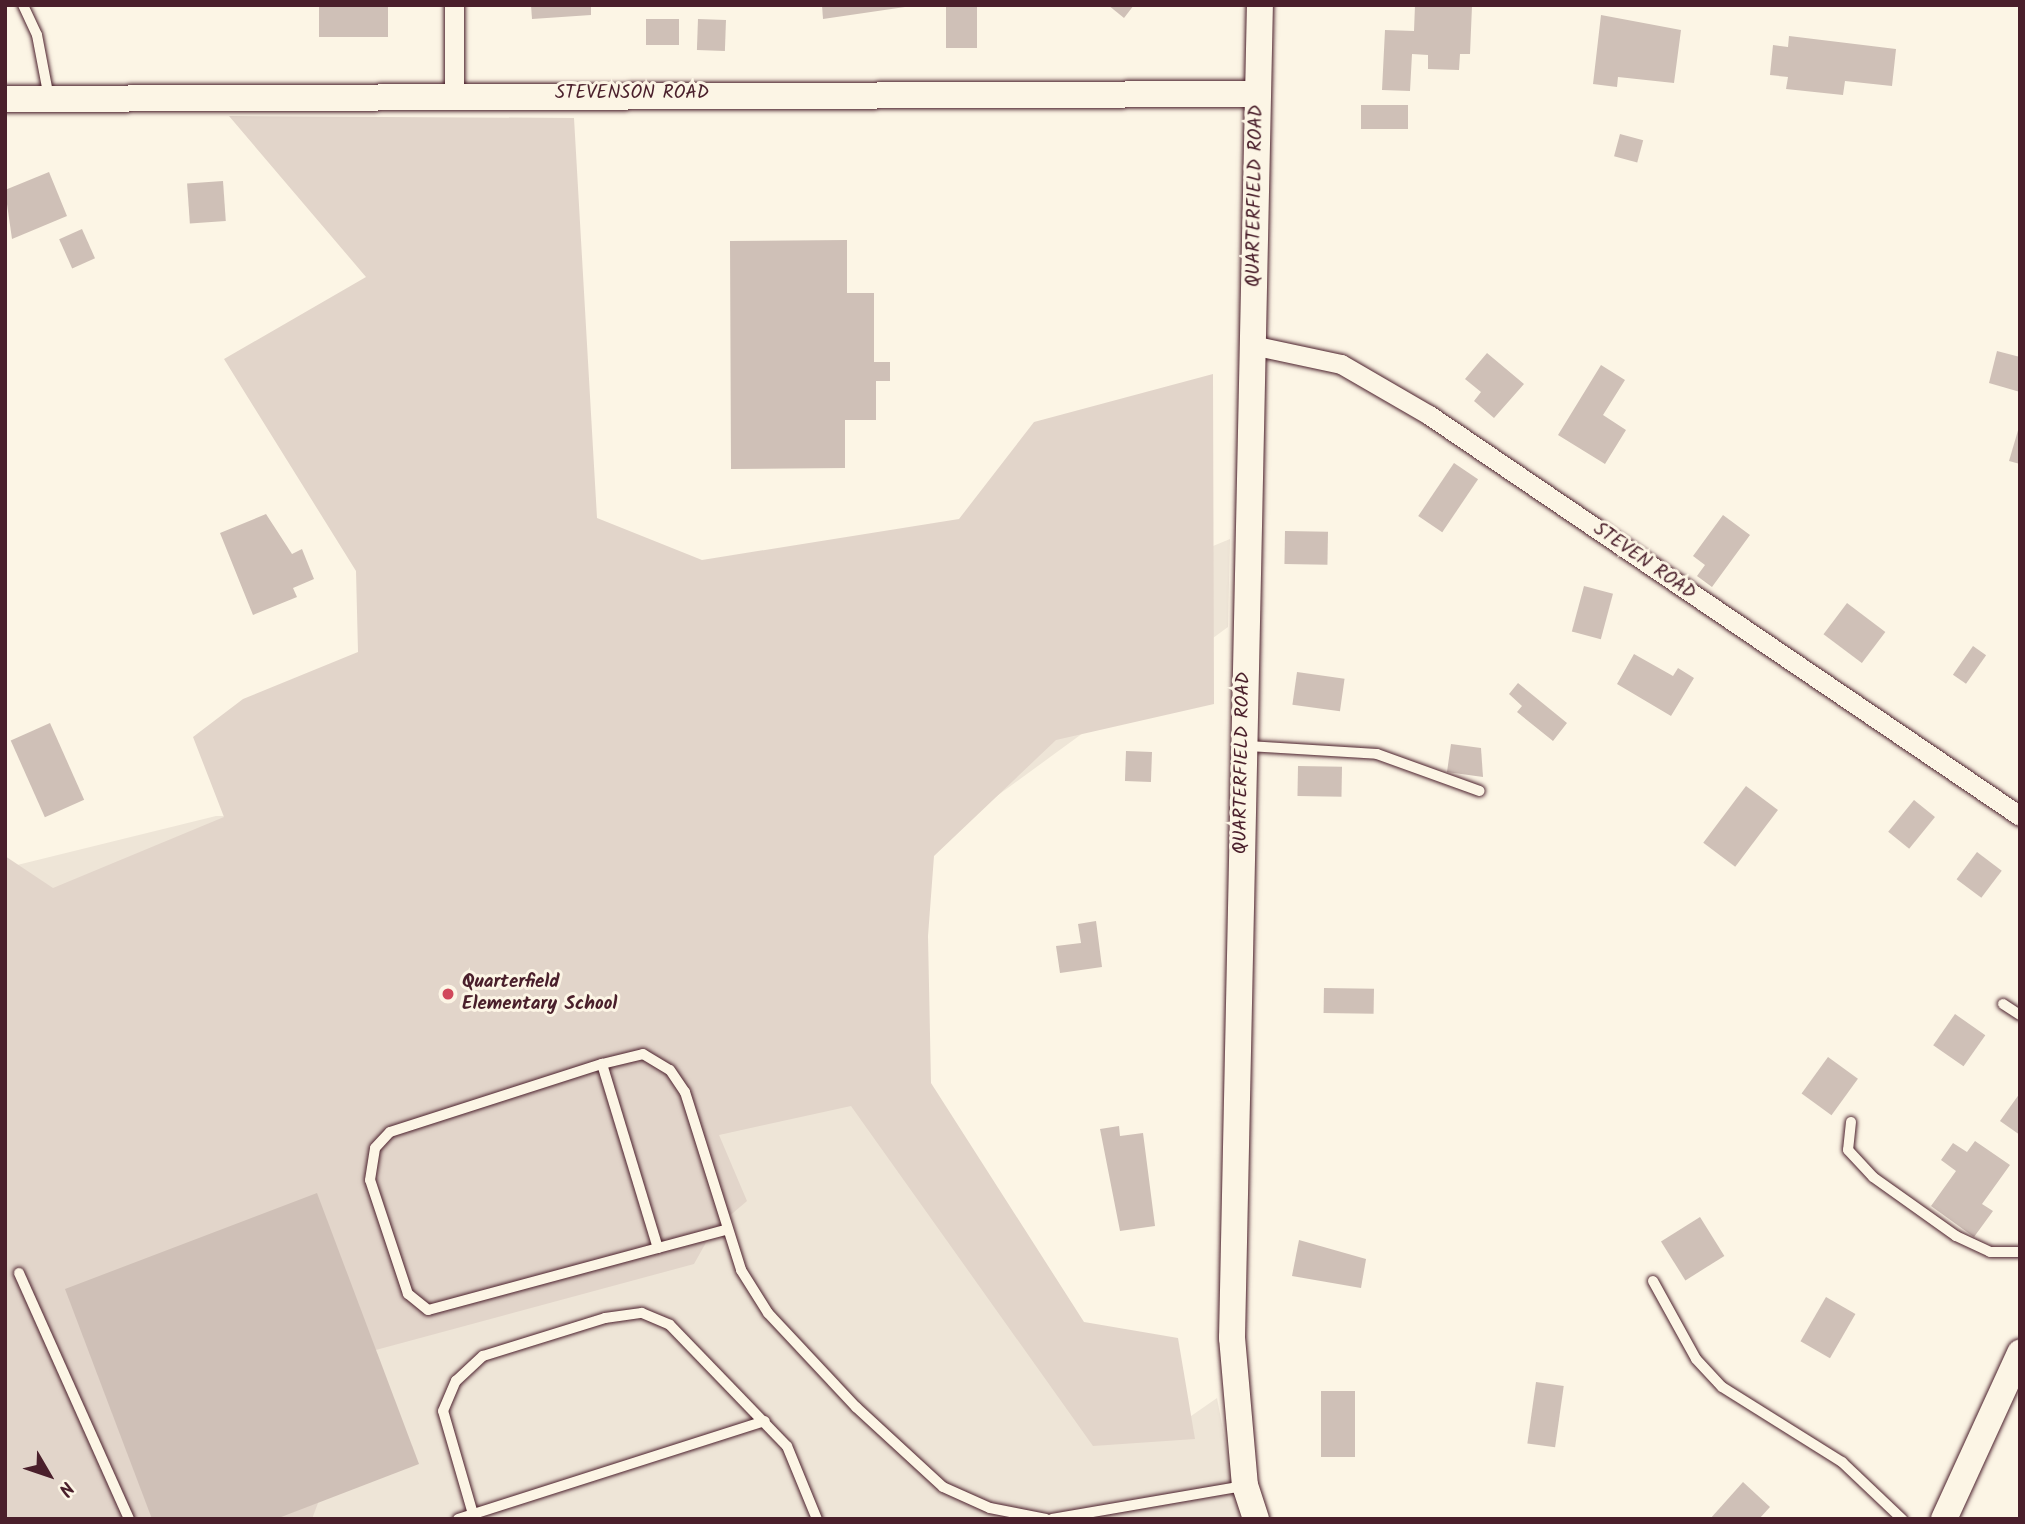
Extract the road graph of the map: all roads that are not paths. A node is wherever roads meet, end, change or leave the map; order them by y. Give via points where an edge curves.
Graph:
1 (23, 5) edge
2 (454, 5) edge
3 (1261, 5) edge
4 (454, 94) junction
5 (1258, 94) junction
6 (49, 98) junction
7 (5, 99) edge
8 (1252, 345) junction
9 (1244, 745) junction
10 (1480, 791) dead end
11 (2020, 816) edge
12 (2003, 1004) dead end
13 (2020, 1015) edge
14 (602, 1065) junction
15 (1851, 1122) dead end
16 (725, 1230) junction
17 (657, 1248) junction
18 (2020, 1252) edge
19 (19, 1273) dead end
20 (1653, 1281) dead end
21 (2020, 1353) edge
22 (765, 1421) junction
23 (1245, 1486) junction
24 (473, 1514) junction
25 (129, 1519) edge
26 (458, 1519) edge
27 (817, 1519) edge
28 (1046, 1519) edge
29 (1052, 1519) edge
30 (1256, 1519) edge
31 (1902, 1519) edge
32 (1944, 1519) edge

1 - 6 lane via 37,35
2 - 4 street
3 - 5 street, QUARTERFIELD ROAD
4 - 5 street, STEVENSON ROAD
4 - 6 street, STEVENSON ROAD
5 - 8 street, QUARTERFIELD ROAD
6 - 7 street, STEVENSON ROAD
8 - 9 street, QUARTERFIELD ROAD
8 - 11 street, STEVEN ROAD via 1341,364 1429,415
9 - 10 lane via 1377,754
9 - 23 street, QUARTERFIELD ROAD via 1232,1338
12 - 13 lane
14 - 16 lane via 643,1054 670,1070 685,1092
14 - 17 lane
14 - 17 lane via 390,1132 374,1147 370,1180 408,1294 428,1310
15 - 18 lane via 1848,1150 1873,1177 1956,1236 1990,1252
16 - 17 lane
16 - 28 lane via 768,1313 943,1487 990,1508
19 - 25 lane via 115,1476
20 - 31 lane via 1696,1360 1723,1387 1842,1462
21 - 32 street
22 - 24 lane
22 - 24 lane via 670,1325 642,1314 568,1329 483,1356 456,1381 443,1411
22 - 27 lane via 787,1446
23 - 29 lane
23 - 30 street, QUARTERFIELD ROAD
24 - 26 lane

